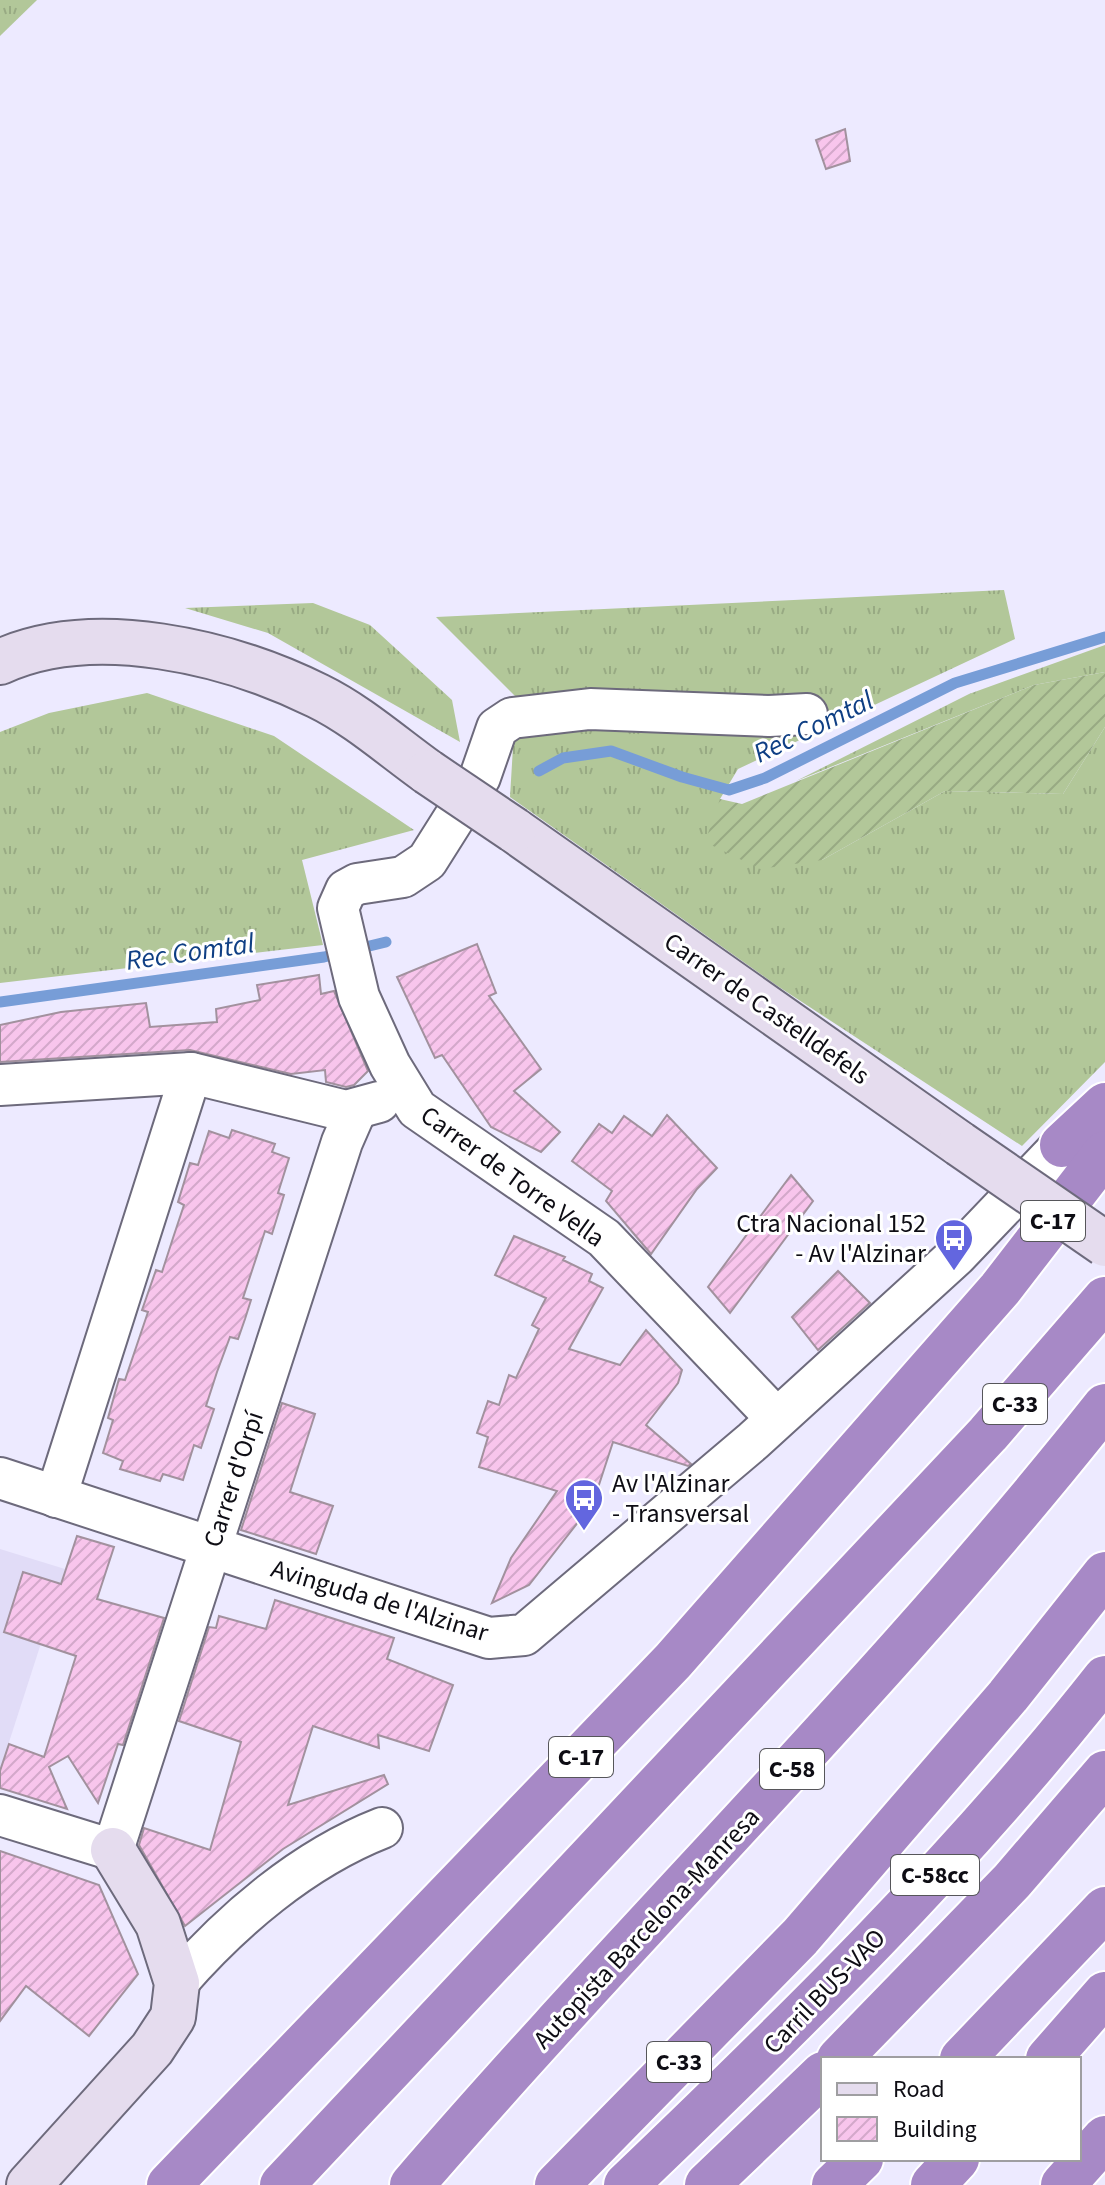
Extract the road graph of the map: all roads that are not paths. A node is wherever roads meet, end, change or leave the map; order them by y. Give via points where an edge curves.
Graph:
1 (0, 662) edge
2 (807, 714) dead end
3 (191, 1073) junction
4 (0, 1085) edge
5 (405, 1092) junction
6 (1105, 1105) edge
7 (356, 1110) junction
8 (1062, 1145) joint
9 (1105, 1153) edge
10 (1105, 1244) edge
11 (1105, 1299) edge
12 (1105, 1406) edge
13 (776, 1418) junction
14 (0, 1478) edge
15 (56, 1497) junction
16 (211, 1548) junction
17 (1105, 1574) edge
18 (1105, 1678) edge
19 (1105, 1773) edge
20 (0, 1815) edge
21 (382, 1828) dead end
22 (113, 1850) junction
23 (1105, 1909) edge
24 (177, 1983) junction
25 (1105, 1994) edge
26 (841, 2057) edge
27 (964, 2057) edge
28 (1050, 2057) edge
29 (821, 2076) edge
30 (1105, 2138) edge
31 (859, 2161) edge
32 (955, 2161) edge
33 (29, 2185) edge
34 (169, 2185) edge
35 (282, 2185) edge
36 (412, 2185) edge
37 (557, 2185) edge
38 (626, 2185) edge
39 (707, 2185) edge
40 (834, 2185) edge
41 (933, 2185) edge
42 (1063, 2185) edge

1 - 10 street, Carrer de Castelldefels, bridge via 82,644 153,643 223,661 320,696
2 - 5 street via 590,709 502,722 480,777 427,861 403,877 357,884 346,890 338,908 372,1028
3 - 4 street, Carrer de Torre Vella
3 - 7 street, Carrer de Torre Vella
3 - 15 street
5 - 7 street, Carrer de Torre Vella
5 - 13 street, Carrer de Torre Vella via 429,1120 604,1238
6 - 8 highway
7 - 16 street, Carrer d'Orpí
8 - 13 street, Avinguda de l'Alzinar via 956,1256
9 - 34 highway, C-17 via 978,1314 673,1661
11 - 35 highway, C-33 via 921,1505
12 - 36 highway, Autopista Barcelona-Manresa / C-58 via 860,1695
13 - 16 street, Avinguda de l'Alzinar via 524,1635 489,1638
14 - 15 street, Avinguda de l'Alzinar
15 - 16 street, Avinguda de l'Alzinar
16 - 22 street, Carrer d'Orpí
17 - 37 highway, C-33 via 800,1937
18 - 38 highway, Carril BUS-VAO / C-58cc via 977,1831 754,2063
19 - 26 highway via 1012,1881
20 - 22 street
21 - 24 street via 342,1844 219,1935
22 - 24 street via 158,1924
23 - 27 highway
24 - 33 street via 173,2017 152,2049
25 - 28 highway
29 - 39 highway
30 - 42 highway
31 - 40 highway
32 - 41 highway

